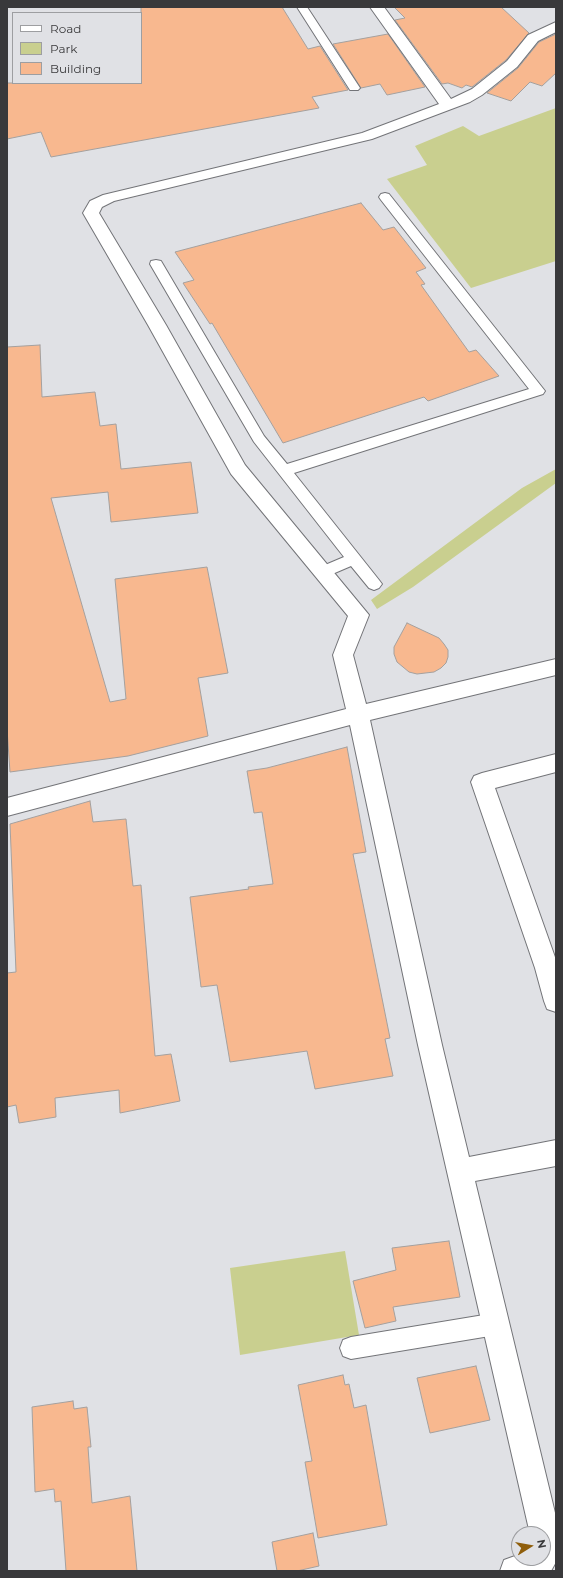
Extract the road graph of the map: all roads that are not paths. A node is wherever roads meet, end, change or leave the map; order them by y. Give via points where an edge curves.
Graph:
1 (302, 7) edge
2 (377, 7) edge
3 (556, 26) edge
4 (354, 88) dead end
5 (448, 105) junction
6 (385, 197) dead end
7 (156, 264) dead end
8 (283, 471) junction
9 (354, 559) junction
10 (323, 572) junction
11 (374, 584) dead end
12 (556, 667) edge
13 (358, 714) junction
14 (556, 763) edge
15 (7, 807) edge
16 (556, 1001) edge
17 (556, 1153) edge
18 (460, 1171) junction
19 (496, 1324) junction
20 (351, 1348) dead end
21 (543, 1526) edge
22 (534, 1566) edge
23 (515, 1571) edge

1 - 4 lane
2 - 5 street
3 - 5 street via 533,38 512,64 477,92
5 - 10 street via 367,136 109,198 96,204 91,213 158,325 238,469
6 - 8 lane via 538,391
7 - 8 lane via 259,439
8 - 9 lane
9 - 10 lane
9 - 11 lane
10 - 13 street via 359,615 343,655
12 - 13 street
13 - 15 street
13 - 18 street
14 - 16 street via 482,782 547,968
17 - 18 street
18 - 19 street
19 - 20 lane
19 - 21 street
22 - 23 street

